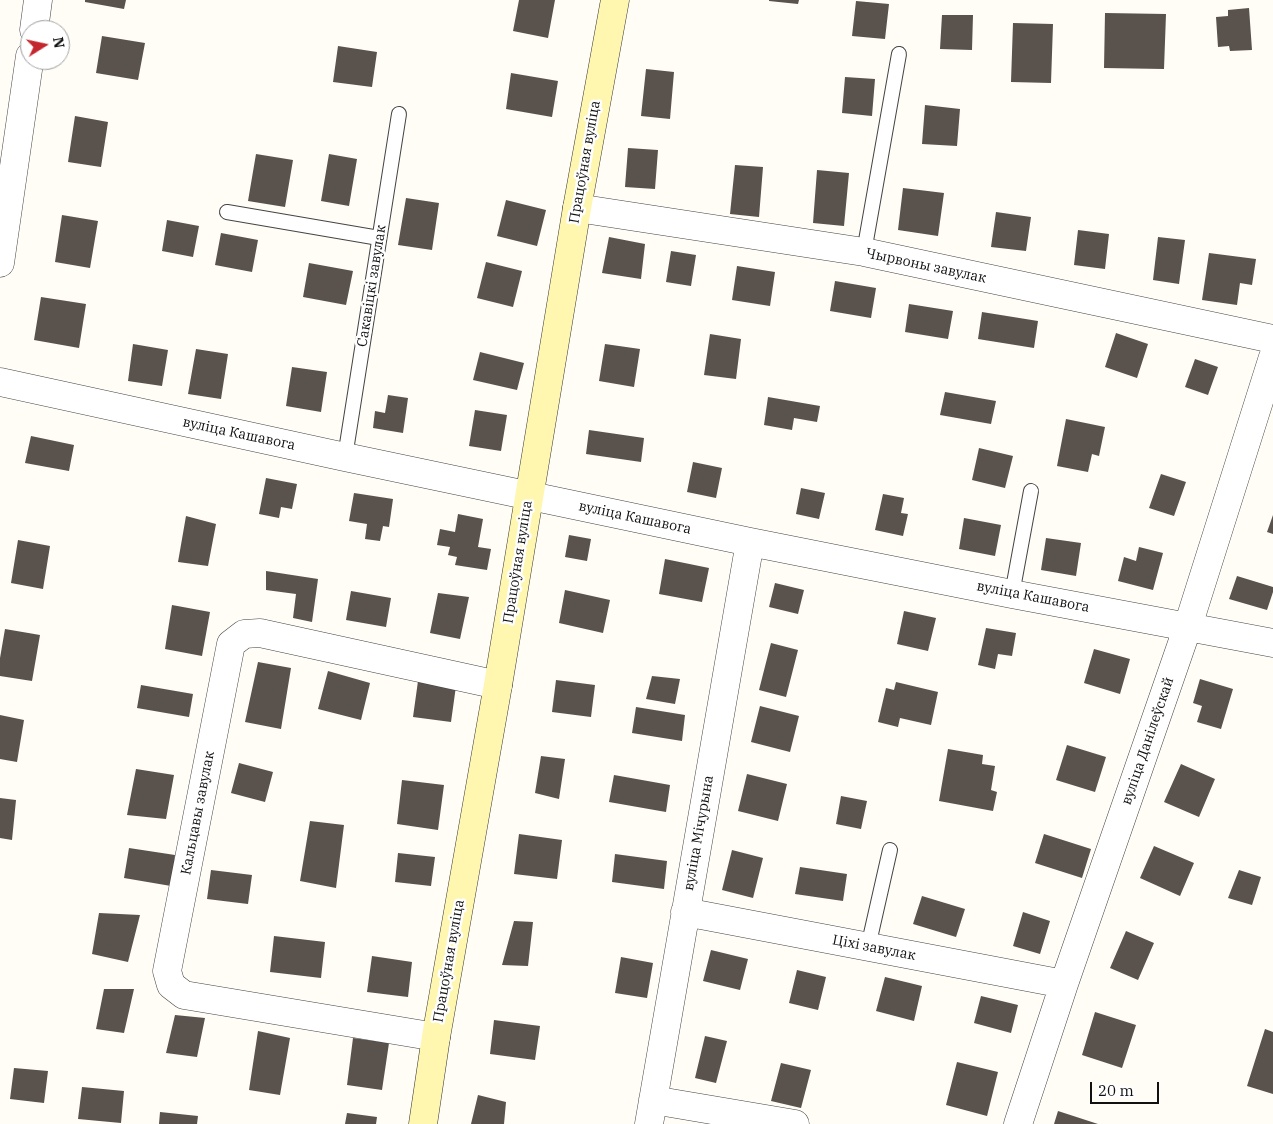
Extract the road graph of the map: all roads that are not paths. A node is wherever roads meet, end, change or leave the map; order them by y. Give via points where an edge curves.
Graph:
1 (38, 0) edge
2 (615, 0) edge
3 (35, 20) edge
4 (899, 54) dead end
5 (28, 70) edge
6 (399, 114) dead end
7 (577, 208) junction
8 (227, 212) dead end
9 (379, 238) junction
10 (864, 252) junction
11 (0, 263) edge
12 (1273, 339) edge
13 (1273, 357) edge
14 (0, 382) edge
15 (345, 458) junction
16 (1031, 491) dead end
17 (529, 496) junction
18 (750, 542) junction
19 (1012, 594) junction
20 (1188, 626) junction
21 (1273, 643) edge
22 (498, 685) junction
23 (890, 850) dead end
24 (685, 912) junction
25 (868, 947) junction
26 (1064, 984) junction
27 (436, 1037) junction
28 (651, 1112) edge
29 (423, 1124) edge
30 (795, 1124) edge
31 (1018, 1124) edge

1 - 3 street
2 - 7 main road, Працоўная вуліца
4 - 10 lane
5 - 11 street
6 - 9 lane, Сакавіцкі завулак
7 - 10 street, Чырвоны завулак
7 - 17 main road, Працоўная вуліца
8 - 9 lane
9 - 15 lane, Сакавіцкі завулак
10 - 12 street, Чырвоны завулак
13 - 20 street, вуліца Данілеўскай
14 - 15 street, вуліца Кашавога
15 - 17 street, вуліца Кашавога
16 - 19 lane
17 - 18 street, вуліца Кашавога
17 - 22 main road, Працоўная вуліца
18 - 19 street, вуліца Кашавога
18 - 24 street, вуліца Мічурына
19 - 20 street, вуліца Кашавога
20 - 21 street, вуліца Кашавога
20 - 26 street, вуліца Данілеўскай
22 - 27 main road, Працоўная вуліца
22 - 27 street, Кальцавы завулак via 260,633 244,634 231,644 167,971 171,986 184,995
23 - 25 lane
24 - 25 street, Ціхі завулак
24 - 28 street, вуліца Мічурына
25 - 26 street, Ціхі завулак
26 - 31 street, вуліца Данілеўскай
27 - 29 main road, Працоўная вуліца
28 - 30 street

